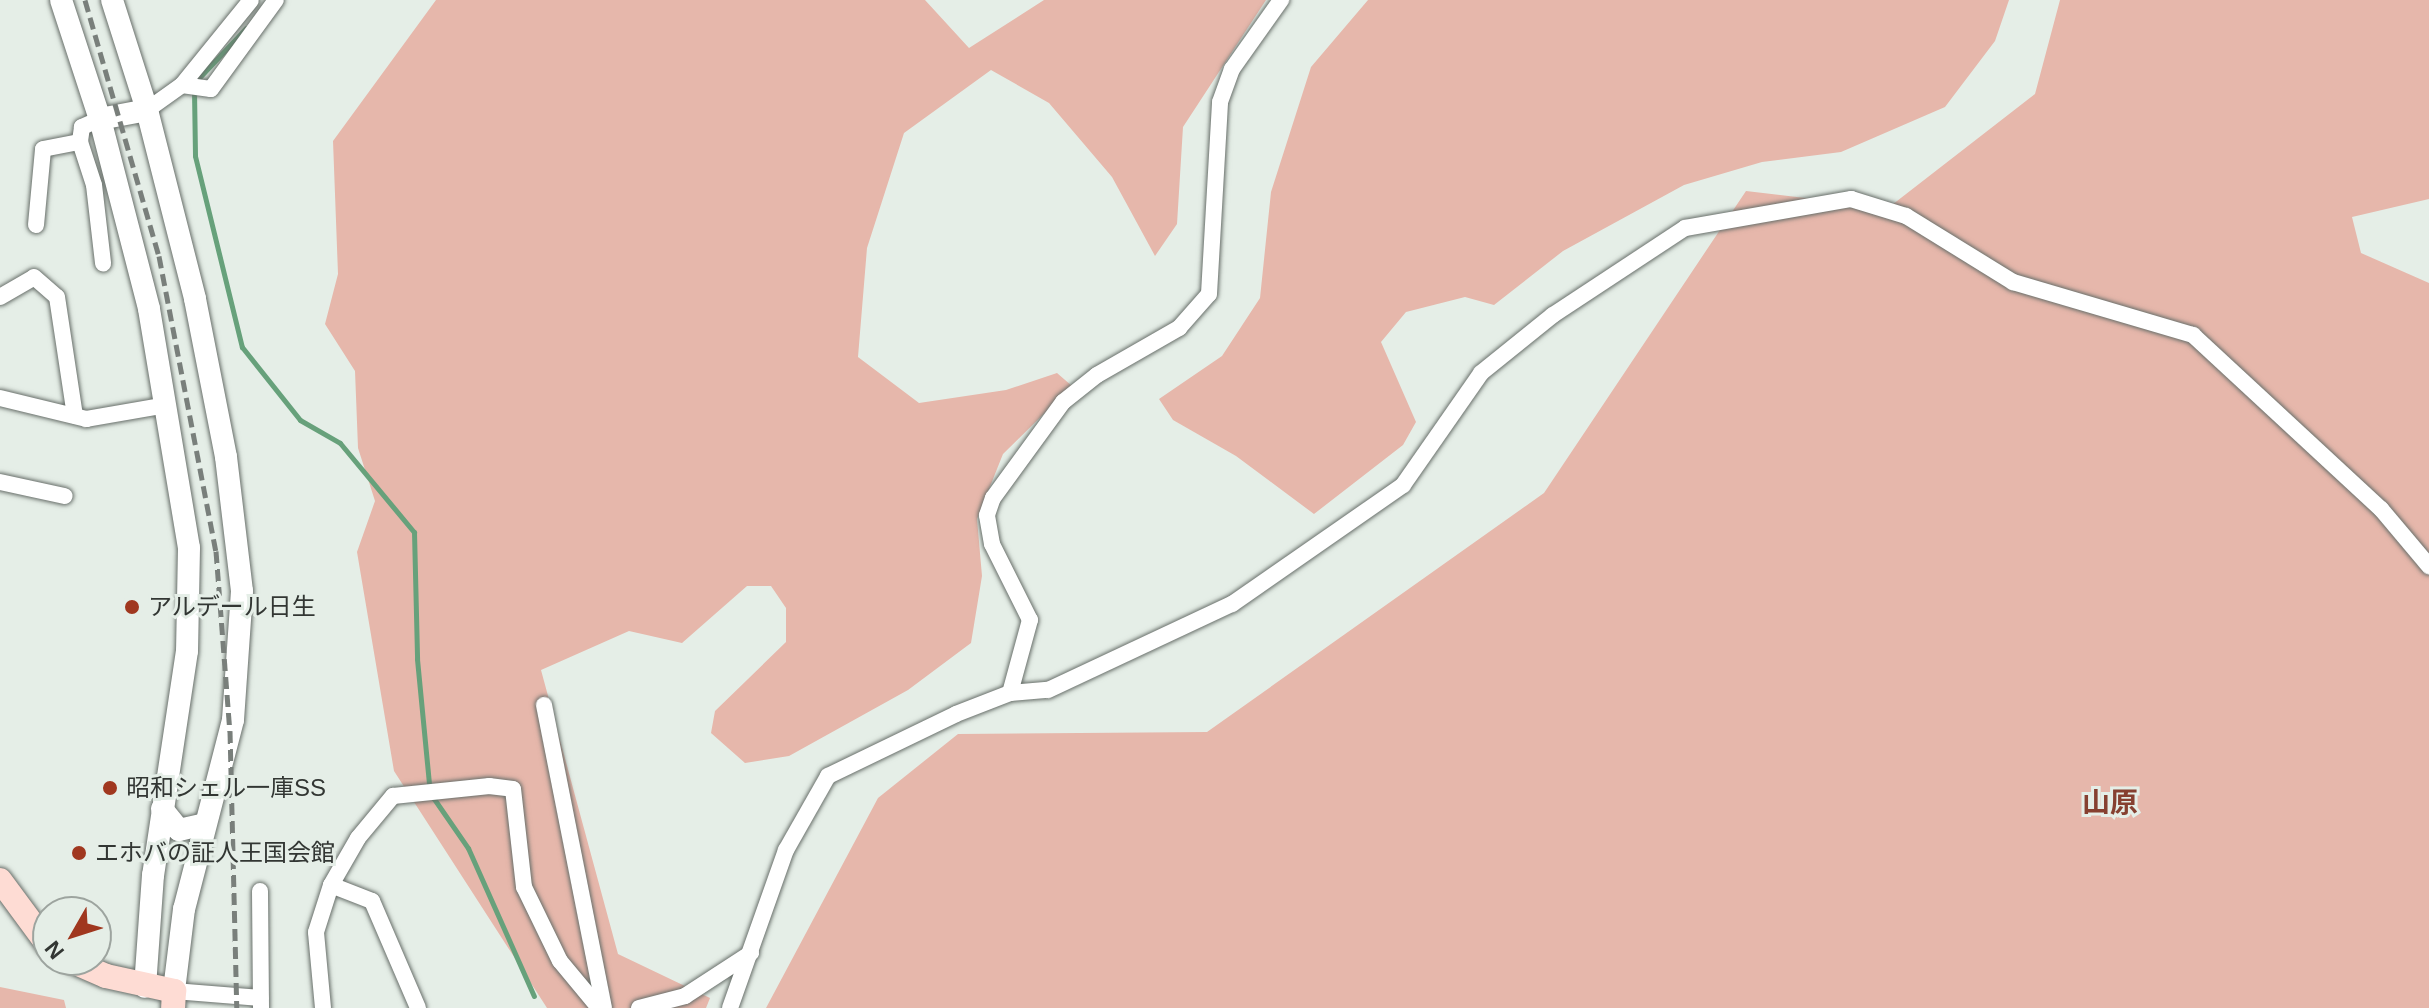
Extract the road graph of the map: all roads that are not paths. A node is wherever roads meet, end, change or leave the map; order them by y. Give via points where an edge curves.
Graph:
1 (61, 0) edge
2 (112, 0) edge
3 (251, 0) edge
4 (276, 0) edge
5 (1281, 0) edge
6 (182, 85) junction
7 (147, 110) junction
8 (100, 119) junction
9 (80, 142) junction
10 (36, 225) dead end
11 (103, 263) dead end
12 (0, 297) edge
13 (0, 397) edge
14 (167, 405) junction
15 (75, 416) junction
16 (0, 482) edge
17 (65, 496) dead end
18 (2429, 566) edge
19 (1010, 693) junction
20 (544, 705) dead end
21 (162, 809) junction
22 (204, 824) junction
23 (0, 880) edge
24 (331, 885) junction
25 (260, 891) dead end
26 (32, 923) edge
27 (752, 953) junction
28 (102, 976) edge
29 (145, 997) edge
30 (173, 1000) edge
31 (261, 1003) edge
32 (412, 1005) edge
33 (323, 1008) edge
34 (602, 1008) edge
35 (639, 1008) edge
36 (730, 1008) edge

1 - 8 street
2 - 7 street
3 - 6 street
4 - 6 street via 211,89
5 - 19 street via 1232,69 1220,102 1209,294 1179,328 1097,375 1063,402 993,498 987,515 992,544 1030,620
6 - 7 street
7 - 8 street
7 - 22 street via 207,355 241,575 239,681
8 - 9 street via 82,127
8 - 14 street via 149,309
9 - 10 street via 43,149
9 - 11 street via 94,185
12 - 15 street via 34,277 57,297
13 - 15 street
14 - 15 street via 86,419
14 - 21 street via 185,511 190,584 182,697
16 - 17 street
18 - 19 street via 2381,509 2193,335 2013,282 1906,216 1851,199 1685,228 1553,315 1481,373 1403,485 1362,518 1232,604 1048,690
19 - 27 street via 828,776 786,850
20 - 34 street
21 - 22 street via 179,830
21 - 29 street
22 - 30 street via 184,909
23 - 26 main road
24 - 32 street via 372,901
24 - 33 street via 316,932
24 - 34 street via 358,838 393,796 489,786 513,789 524,887 560,961
25 - 31 street
27 - 35 street via 685,996
27 - 36 street
28 - 29 main road
29 - 30 main road
30 - 31 street

